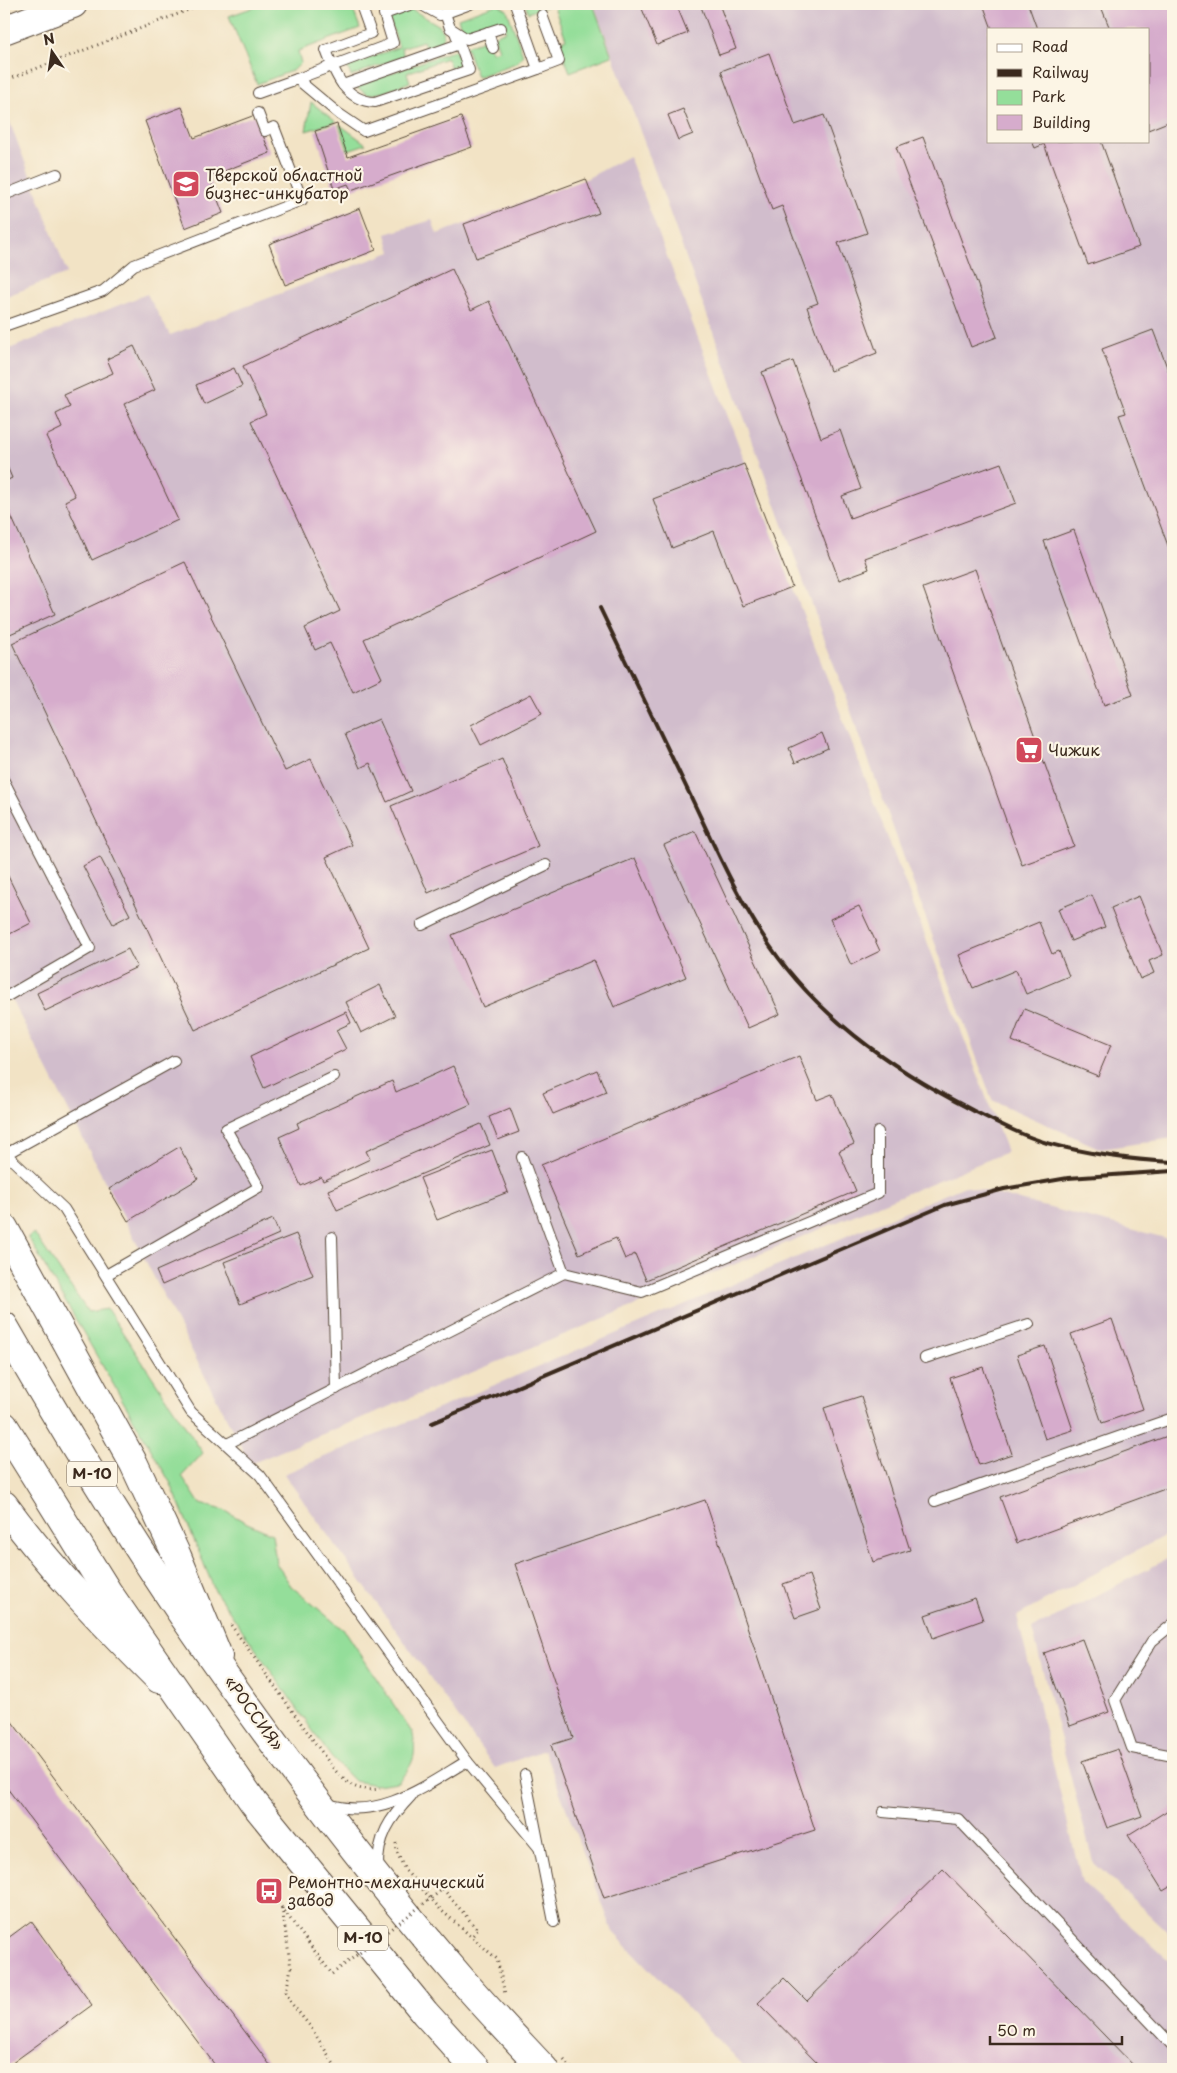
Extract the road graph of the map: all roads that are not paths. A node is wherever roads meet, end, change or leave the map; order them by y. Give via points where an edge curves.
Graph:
1 (73, 4) edge
2 (412, 4) edge
3 (420, 4) edge
4 (470, 4) edge
5 (514, 4) edge
6 (361, 5) dead end
7 (445, 13) junction
8 (542, 15) dead end
9 (500, 28) dead end
10 (4, 30) edge
11 (455, 32) junction
12 (488, 32) junction
13 (459, 44) junction
14 (493, 48) dead end
15 (332, 66) junction
16 (538, 69) junction
17 (297, 79) junction
18 (343, 85) junction
19 (258, 93) dead end
20 (258, 112) dead end
21 (57, 174) dead end
22 (4, 195) edge
23 (4, 326) edge
24 (4, 782) edge
25 (546, 865) dead end
26 (422, 925) dead end
27 (4, 998) edge
28 (174, 1061) dead end
29 (334, 1077) dead end
30 (878, 1132) dead end
31 (5, 1150) edge
32 (522, 1157) dead end
33 (4, 1228) edge
34 (332, 1237) dead end
35 (564, 1273) junction
36 (106, 1276) junction
37 (1029, 1324) dead end
38 (4, 1326) edge
39 (925, 1358) dead end
40 (336, 1389) junction
41 (1173, 1418) edge
42 (4, 1426) edge
43 (227, 1444) junction
44 (935, 1501) dead end
45 (4, 1505) edge
46 (1173, 1624) edge
47 (226, 1674) junction
48 (184, 1703) junction
49 (1173, 1756) edge
50 (467, 1761) junction
51 (525, 1775) dead end
52 (416, 1792) junction
53 (317, 1800) junction
54 (883, 1812) dead end
55 (540, 1849) junction
56 (378, 1878) junction
57 (554, 1922) dead end
58 (1173, 2046) edge
59 (552, 2062) edge
60 (476, 2069) edge

1 - 10 main road
2 - 15 lane via 384,14 393,43
3 - 7 lane via 440,15
4 - 7 lane
5 - 16 lane
6 - 15 lane via 370,33 326,50
7 - 11 lane via 450,28
8 - 16 lane via 559,61
9 - 12 lane
11 - 12 lane via 467,39
11 - 13 lane
12 - 14 lane
13 - 18 lane
13 - 18 lane via 469,70 375,102 351,95
15 - 17 lane
15 - 18 lane
16 - 17 lane via 364,131
17 - 19 lane
20 - 23 lane via 265,131 274,127 302,200 134,265 104,291
21 - 22 lane
24 - 27 lane via 90,948
25 - 26 lane
28 - 31 lane
29 - 36 lane via 226,1129 259,1187
30 - 35 lane via 878,1192 642,1292
31 - 36 lane via 64,1209
32 - 35 lane
33 - 47 main road via 134,1464
34 - 40 lane
35 - 40 lane
36 - 43 lane via 191,1412
37 - 39 lane
38 - 47 main road, «РОССИЯ» / М-10 via 90,1471 185,1618
40 - 43 lane
41 - 44 lane
42 - 48 main road, М-10 via 107,1591
43 - 50 lane via 260,1475
45 - 48 main road via 85,1602
46 - 49 lane via 1152,1641 1115,1700 1132,1748
47 - 53 main road, «РОССИЯ» / М-10
48 - 60 main road, М-10 via 291,1850 425,2013
50 - 52 lane
50 - 55 lane
51 - 55 lane
52 - 53 lane via 385,1805 361,1809 341,1808
52 - 56 lane via 392,1818 384,1834 378,1852
53 - 56 main road, «РОССИЯ» / М-10
54 - 58 lane via 958,1820
55 - 57 lane
56 - 59 main road, «РОССИЯ» / М-10 via 463,1981

